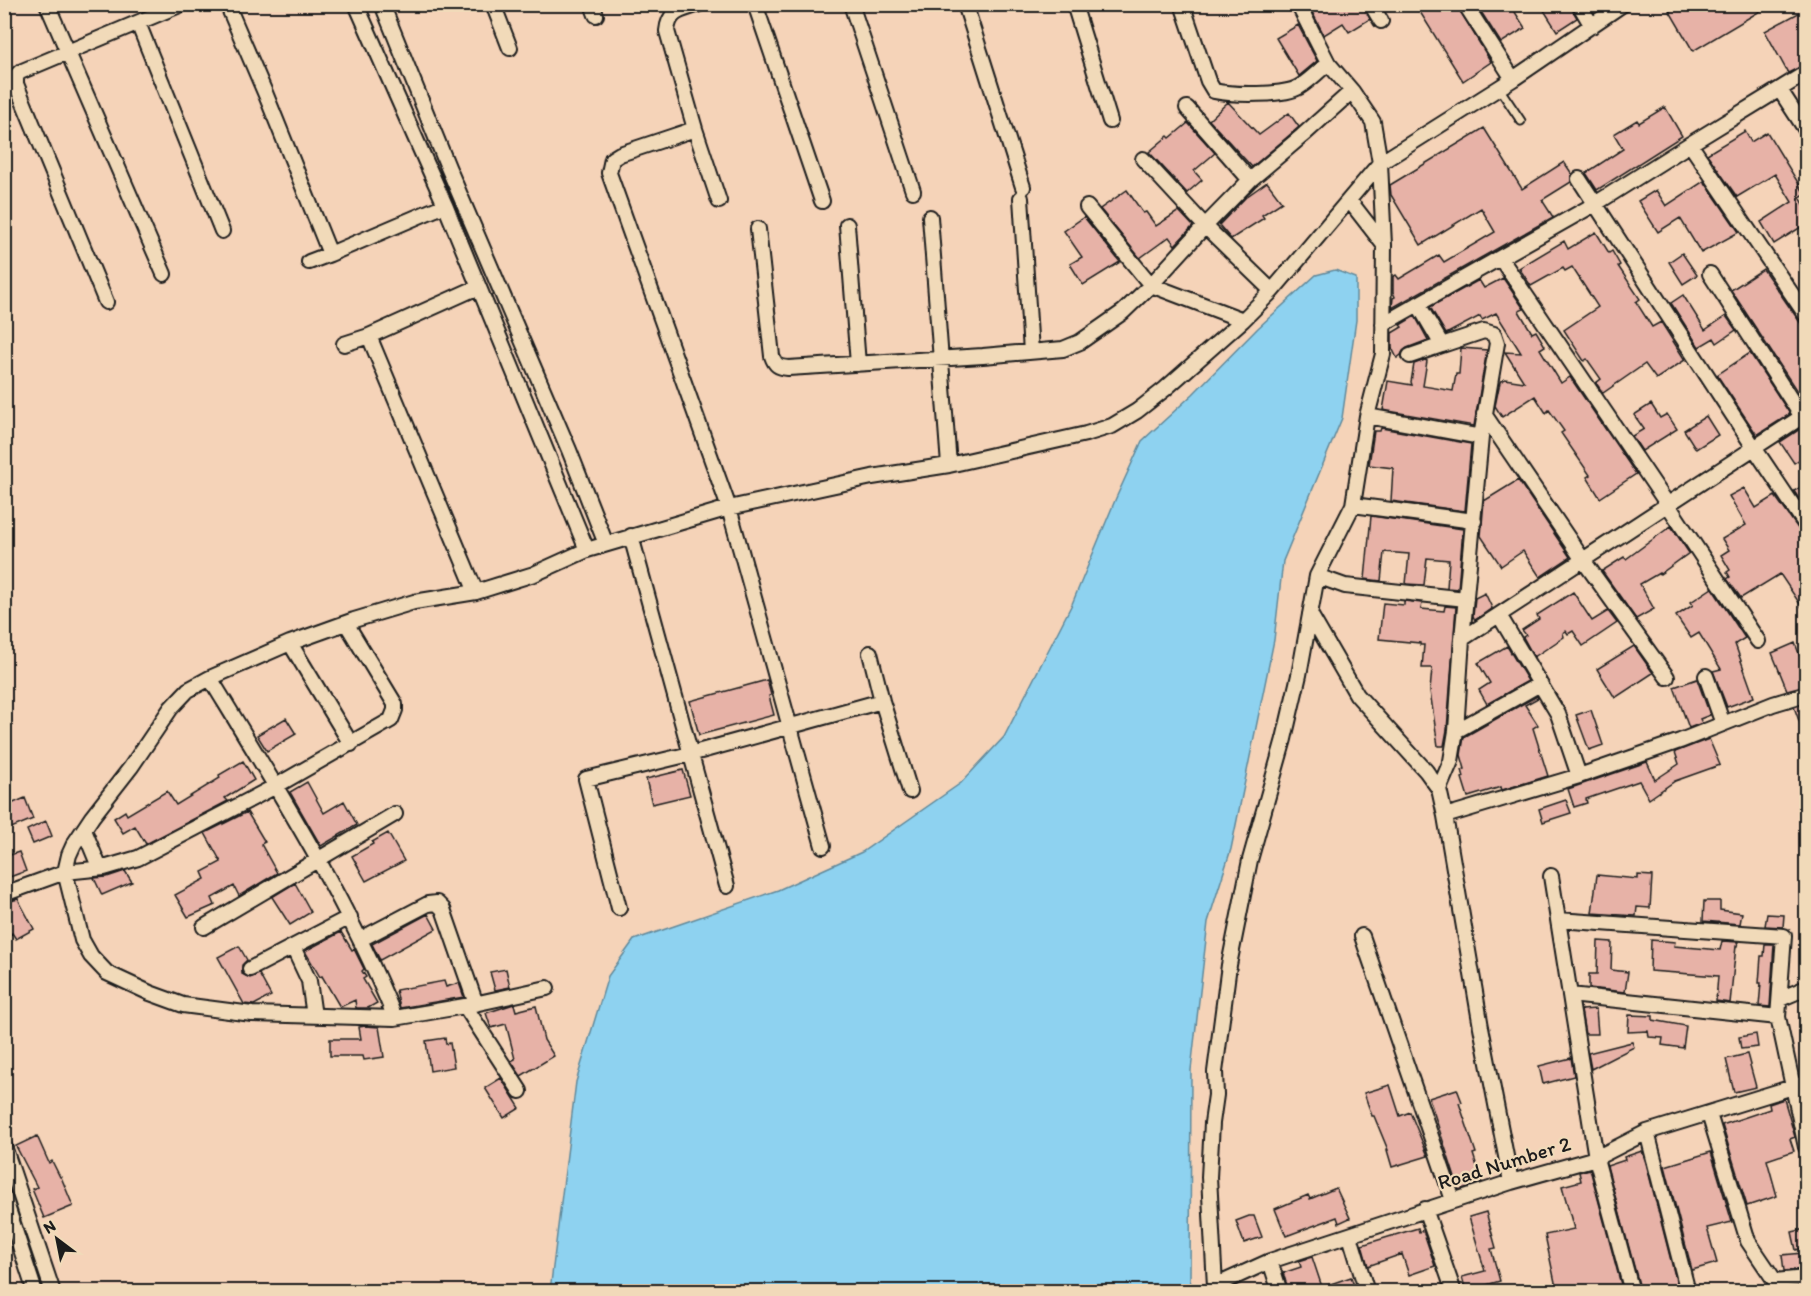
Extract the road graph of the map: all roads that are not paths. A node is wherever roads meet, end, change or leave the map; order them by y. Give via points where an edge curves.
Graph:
1 (47, 4) edge
2 (182, 4) edge
3 (227, 4) edge
4 (356, 4) edge
5 (382, 4) edge
6 (493, 4) edge
7 (699, 4) edge
8 (755, 4) edge
9 (851, 4) edge
10 (965, 4) edge
11 (1074, 4) edge
12 (1182, 4) edge
13 (1298, 4) edge
14 (1371, 4) edge
15 (1465, 4) edge
16 (1579, 4) edge
17 (1623, 4) edge
18 (1381, 21) dead end
19 (138, 23) junction
20 (1592, 26) junction
21 (510, 48) dead end
22 (68, 52) junction
23 (1328, 63) junction
24 (1806, 73) edge
25 (1513, 79) junction
26 (1499, 88) junction
27 (1780, 90) junction
28 (1352, 92) junction
29 (1187, 108) dead end
30 (1110, 121) dead end
31 (1521, 121) dead end
32 (695, 129) junction
33 (1806, 130) edge
34 (1690, 144) junction
35 (1143, 159) dead end
36 (1380, 164) junction
37 (1579, 179) dead end
38 (1250, 180) junction
39 (913, 191) dead end
40 (1349, 200) junction
41 (719, 201) dead end
42 (822, 201) dead end
43 (1595, 204) junction
44 (445, 205) junction
45 (1087, 207) dead end
46 (930, 217) dead end
47 (847, 225) dead end
48 (1204, 226) junction
49 (758, 229) dead end
50 (222, 231) dead end
51 (1384, 245) junction
52 (330, 254) junction
53 (1501, 258) junction
54 (309, 262) dead end
55 (164, 274) dead end
56 (1710, 274) dead end
57 (1151, 285) junction
58 (478, 287) junction
59 (1272, 291) junction
60 (106, 302) dead end
61 (1418, 304) junction
62 (1806, 315) edge
63 (1243, 320) junction
64 (1383, 324) junction
65 (369, 336) junction
66 (344, 344) dead end
67 (1442, 345) junction
68 (1030, 352) junction
69 (1410, 356) dead end
70 (942, 359) junction
71 (858, 364) junction
72 (1484, 414) junction
73 (1367, 416) junction
74 (1805, 418) edge
75 (1481, 436) junction
76 (1755, 449) junction
77 (949, 465) junction
78 (1353, 505) junction
79 (1668, 505) junction
80 (729, 508) junction
81 (1474, 521) junction
82 (1806, 525) edge
83 (631, 536) junction
84 (606, 544) junction
85 (587, 550) junction
86 (1583, 560) junction
87 (1317, 576) junction
88 (476, 592) junction
89 (1466, 599) junction
90 (1310, 614) junction
91 (1498, 615) junction
92 (346, 623) junction
93 (1462, 639) junction
94 (1758, 641) dead end
95 (290, 643) junction
96 (870, 653) dead end
97 (1706, 676) dead end
98 (1667, 677) dead end
99 (210, 678) junction
100 (1540, 684) junction
101 (1806, 694) edge
102 (882, 701) junction
103 (1723, 724) junction
104 (791, 727) junction
105 (1456, 731) junction
106 (351, 744) junction
107 (690, 754) junction
108 (1580, 776) junction
109 (276, 786) junction
110 (1439, 789) junction
111 (910, 791) dead end
112 (395, 814) dead end
113 (1445, 816) junction
114 (84, 830) junction
115 (823, 846) dead end
116 (317, 860) junction
117 (104, 868) junction
118 (65, 872) junction
119 (1551, 876) dead end
120 (727, 886) dead end
121 (4, 894) edge
122 (619, 908) dead end
123 (350, 918) junction
124 (1558, 920) junction
125 (204, 927) dead end
126 (1362, 936) dead end
127 (361, 939) junction
128 (293, 947) junction
129 (250, 969) dead end
130 (547, 988) dead end
131 (1806, 988) edge
132 (1570, 995) junction
133 (1780, 999) junction
134 (471, 1005) junction
135 (314, 1016) junction
136 (1778, 1017) junction
137 (395, 1018) junction
138 (1806, 1083) edge
139 (1792, 1088) junction
140 (520, 1091) dead end
141 (1709, 1113) junction
142 (1647, 1132) junction
143 (4, 1146) edge
144 (1806, 1147) edge
145 (1596, 1158) junction
146 (1511, 1182) junction
147 (19, 1190) junction
148 (4, 1196) edge
149 (1453, 1200) junction
150 (1425, 1209) junction
151 (1350, 1236) junction
152 (1270, 1261) junction
153 (1806, 1278) edge
154 (1776, 1286) edge
155 (1216, 1289) edge
156 (35, 1292) edge
157 (53, 1292) edge
158 (1280, 1292) edge
159 (1367, 1292) edge
160 (1454, 1292) edge
161 (1632, 1292) edge
162 (1688, 1292) edge

1 - 22 street
2 - 19 street
3 - 52 street
4 - 44 street
5 - 84 street
6 - 21 street
7 - 32 street via 674,13 667,32
8 - 42 street
9 - 39 street
10 - 68 street via 1022,192
11 - 30 street
12 - 23 street via 1214,91 1290,91
13 - 23 street
14 - 18 street
15 - 25 street
16 - 20 street
17 - 20 street
19 - 22 street
19 - 50 street
20 - 25 street
22 - 55 street
22 - 60 street via 20,72 16,84
23 - 28 street
24 - 27 street
25 - 26 street
26 - 31 lane
26 - 36 street
27 - 33 street
27 - 34 street
28 - 36 street via 1373,122
28 - 38 street
29 - 38 street
32 - 41 street
32 - 80 street via 620,154 612,159 609,173
34 - 43 street
34 - 62 street
35 - 48 street
36 - 40 street
36 - 51 street
37 - 43 street
38 - 48 street
40 - 51 street
40 - 59 street
43 - 53 street
43 - 76 street
44 - 52 street
44 - 58 street
45 - 57 street
46 - 70 street
47 - 71 street
48 - 57 street
48 - 59 street
49 - 71 street via 775,363 788,368
51 - 64 street
52 - 54 street
53 - 61 street
53 - 79 street
56 - 74 street
57 - 63 street
57 - 68 street via 1123,312 1080,342 1063,349
58 - 65 street
58 - 85 street
59 - 63 street
61 - 64 street
61 - 67 street
63 - 77 street via 1165,389 1112,426
64 - 73 street via 1383,354
65 - 66 street
65 - 88 street
67 - 69 street
67 - 72 street via 1484,331 1494,334 1497,343
68 - 70 street
70 - 71 street
70 - 77 street
72 - 75 street
72 - 86 street
73 - 75 street
73 - 78 street
74 - 76 street
75 - 81 street
76 - 79 street
76 - 82 street
77 - 80 street
78 - 81 street
78 - 87 street
79 - 86 street
79 - 94 street
80 - 83 street
80 - 104 street
81 - 89 street
83 - 84 street
83 - 107 street
84 - 85 street
85 - 88 street via 534,574
86 - 91 street
86 - 98 street
87 - 89 street via 1345,586
87 - 90 street
88 - 92 street via 414,602
89 - 93 street
90 - 110 street via 1357,695
90 - 155 street via 1284,739 1250,860 1229,965 1215,1072 1209,1177
91 - 93 street
91 - 100 street
92 - 95 street
92 - 106 street via 395,704 391,720
93 - 105 street
95 - 99 street
95 - 106 street
96 - 102 street
97 - 103 street
99 - 109 street
99 - 114 street via 188,690 171,708
100 - 105 street
100 - 108 street via 1558,714
101 - 103 street
102 - 104 street
102 - 111 street
103 - 108 street
104 - 107 street
104 - 115 street
105 - 110 street via 1451,761
106 - 109 street
107 - 120 street
107 - 122 street via 586,779
108 - 113 street
109 - 116 street
109 - 117 street via 138,858
110 - 113 street
112 - 116 street
113 - 146 street
114 - 117 street via 98,864
114 - 118 street via 69,855
116 - 123 street
116 - 125 street
117 - 118 street
118 - 121 street
118 - 135 street via 82,940 107,973 183,1005 252,1014
119 - 124 street
123 - 127 street
123 - 128 street
124 - 132 street
124 - 133 street via 1784,936
126 - 149 street
127 - 134 street via 437,903 443,909
127 - 137 street
128 - 129 street
128 - 135 street via 309,981
130 - 134 street
131 - 133 street
132 - 136 street
132 - 145 street
133 - 136 street
134 - 137 street
134 - 140 street
135 - 137 street
136 - 139 street
138 - 139 street, Road Number 2
139 - 141 street, Road Number 2
139 - 144 street
141 - 142 street, Road Number 2
141 - 154 street via 1748,1241
142 - 145 street, Road Number 2
142 - 162 street
143 - 147 street
145 - 146 street, Road Number 2
145 - 161 street
146 - 149 street, Road Number 2
147 - 148 street
147 - 157 street
148 - 156 street
149 - 150 street, Road Number 2
150 - 151 street, Road Number 2
150 - 160 street
151 - 152 street, Road Number 2
151 - 159 street
152 - 155 street, Road Number 2
152 - 158 street
153 - 154 street

